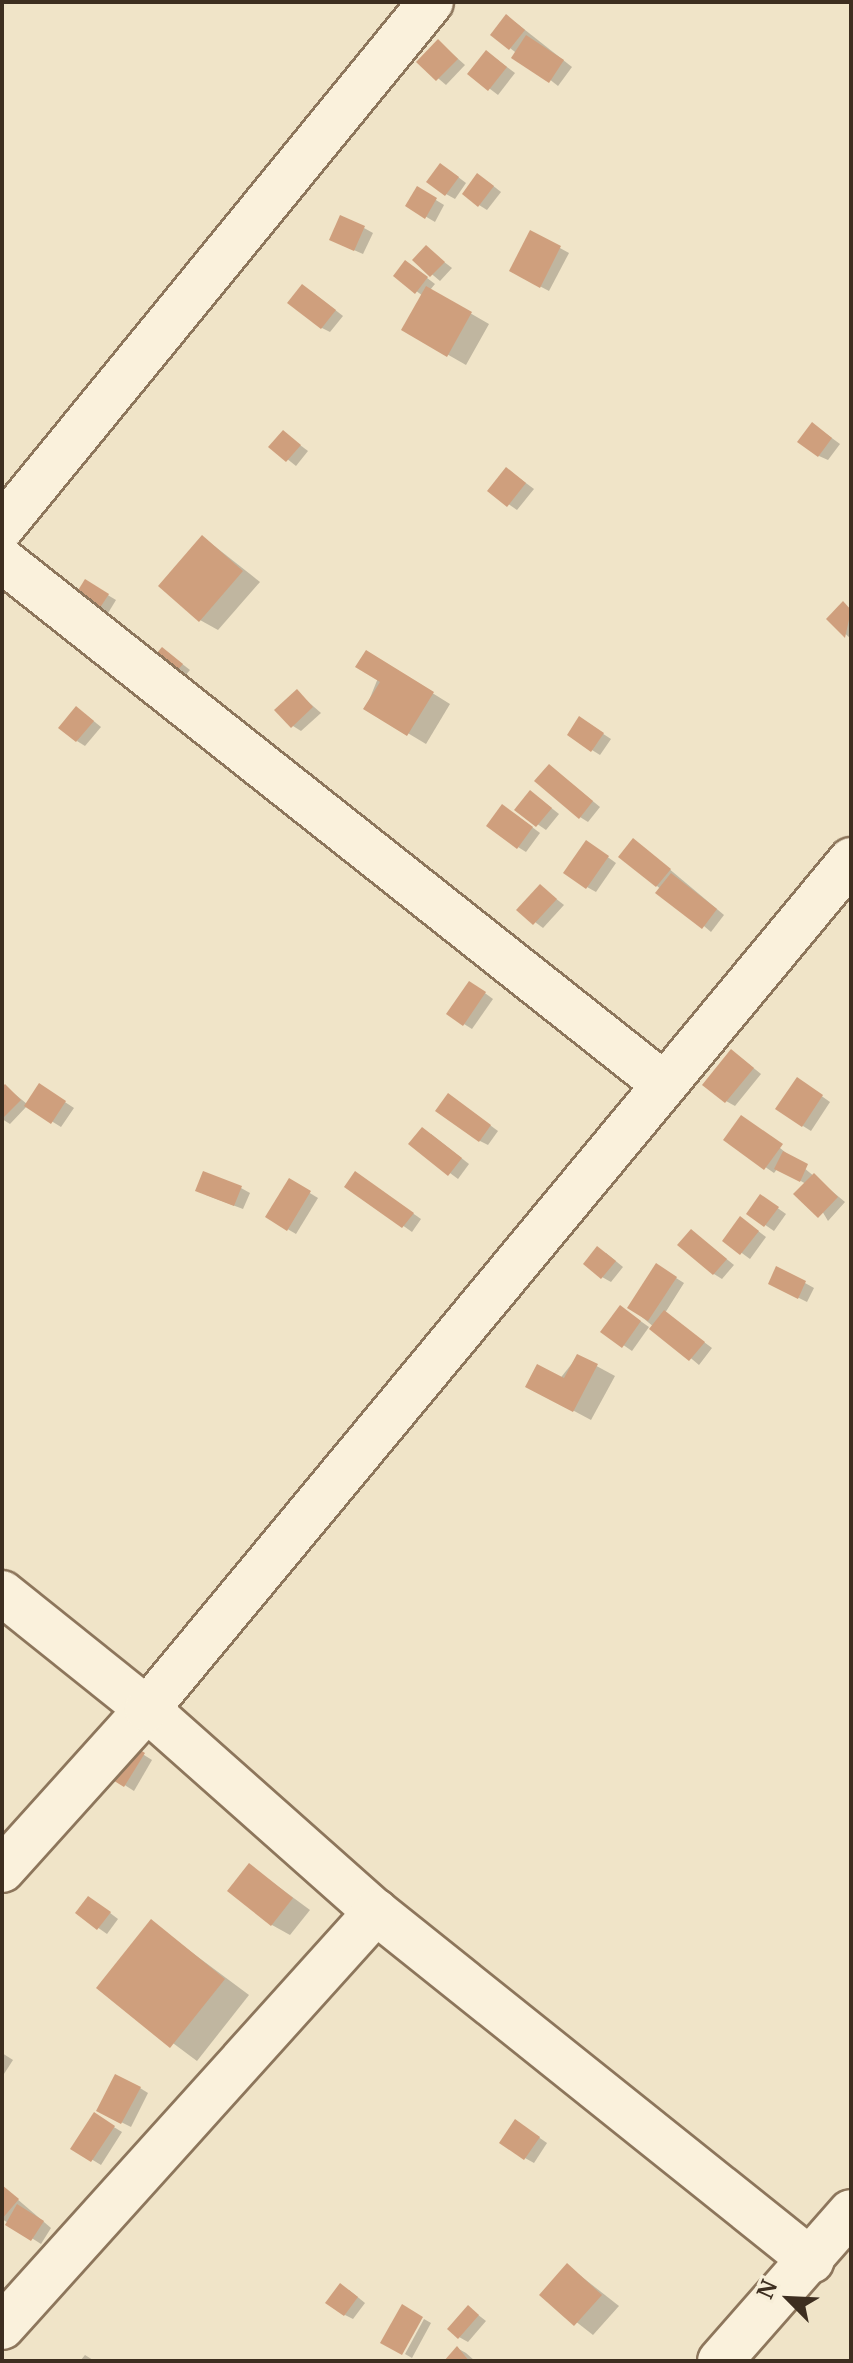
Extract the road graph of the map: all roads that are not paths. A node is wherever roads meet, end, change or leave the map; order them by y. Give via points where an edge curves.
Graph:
1 (431, 2) edge
2 (2, 527) edge
3 (2, 560) edge
4 (851, 860) edge
5 (661, 1082) junction
6 (2, 1593) edge
7 (147, 1709) junction
8 (2, 1870) edge
9 (376, 1912) junction
10 (851, 2212) edge
11 (812, 2261) junction
12 (2, 2327) edge
13 (720, 2361) edge

1 - 2 street
3 - 5 street
4 - 5 street
5 - 7 street
6 - 7 street
7 - 8 street
7 - 9 street
9 - 11 street
9 - 12 street
10 - 11 street
11 - 13 street

